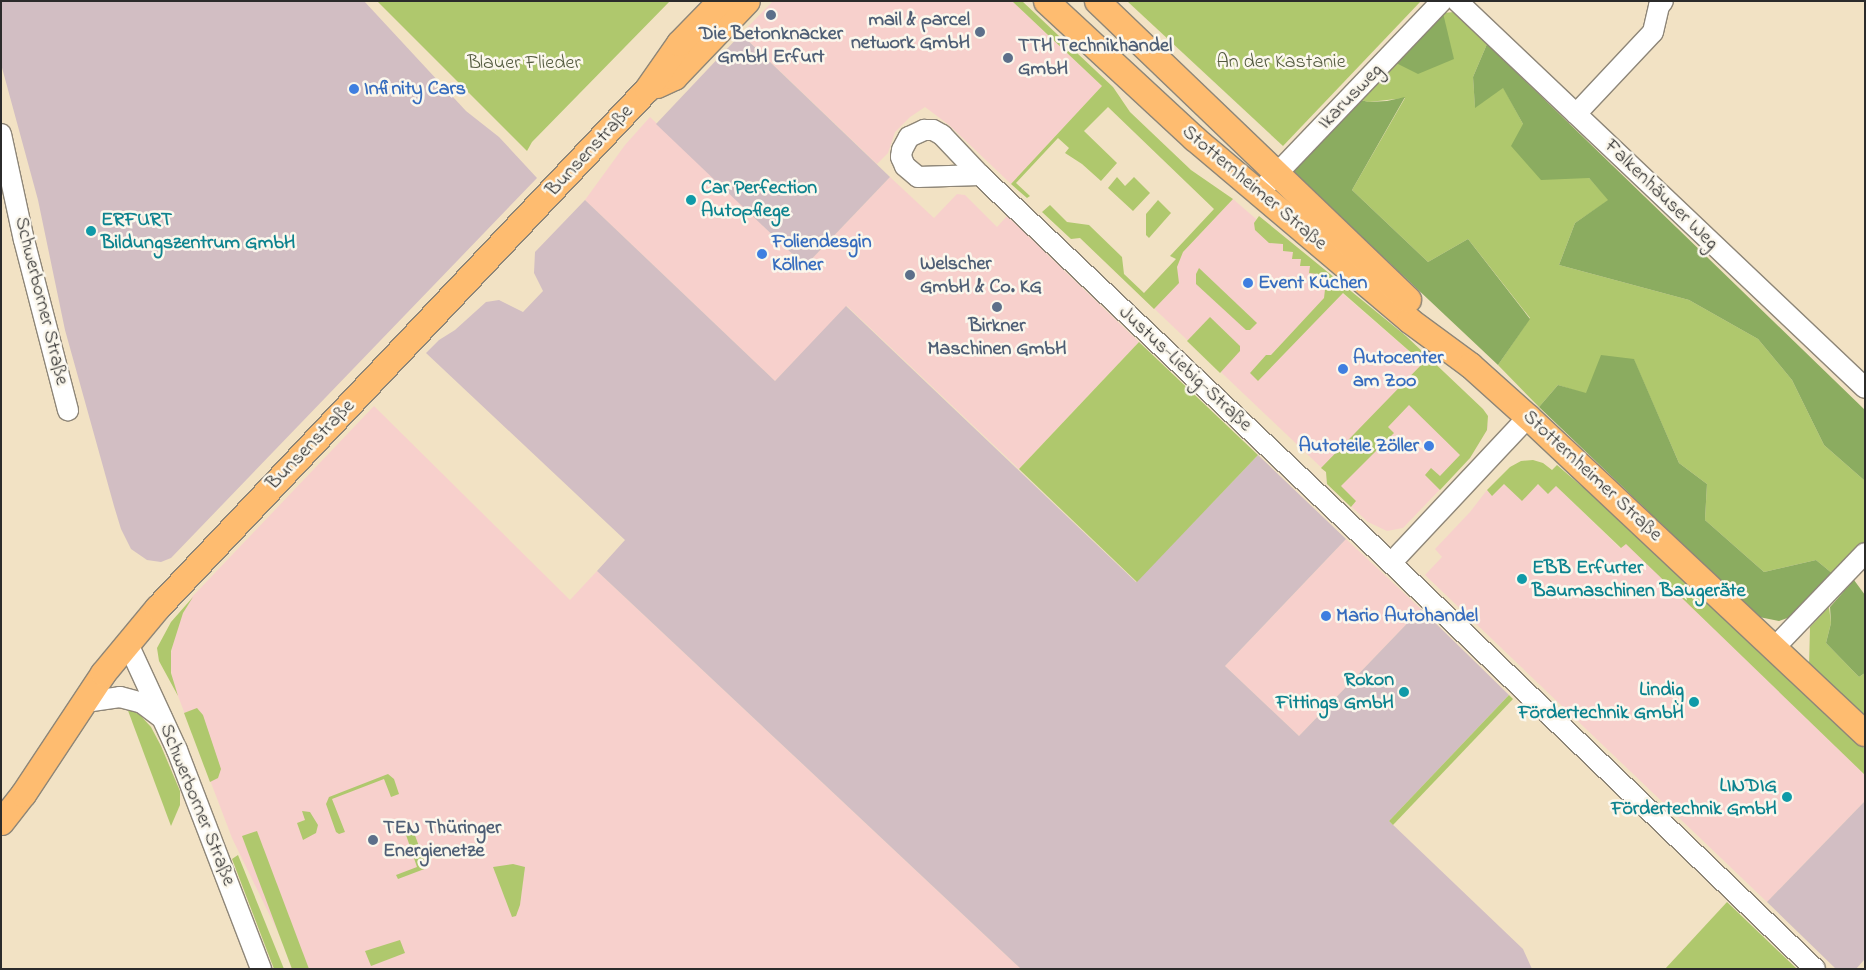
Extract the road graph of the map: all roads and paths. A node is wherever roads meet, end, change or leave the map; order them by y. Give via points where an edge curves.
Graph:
1 (720, 1) edge
2 (748, 1) edge
3 (1046, 1) edge
4 (1097, 1) edge
5 (1442, 1) edge
6 (1458, 1) edge
7 (1663, 1) edge
8 (648, 90) junction
9 (1576, 114) junction
10 (1, 134) edge
11 (1278, 173) junction
12 (980, 175) dead end
13 (1260, 192) junction
14 (1470, 365) junction
15 (1865, 388) edge
16 (68, 410) dead end
17 (1528, 416) junction
18 (1865, 553) edge
19 (1391, 563) junction
20 (128, 644) junction
21 (1775, 647) junction
22 (85, 702) junction
23 (162, 718) junction
24 (1865, 733) edge
25 (1, 822) edge
26 (261, 969) edge
27 (1815, 969) edge

1 - 8 main road, Bunsenstraße via 679,43
2 - 8 main road, Bunsenstraße via 674,77
3 - 13 main road, Stotternheimer Straße via 1194,138
4 - 11 main road, Stotternheimer Straße
5 - 11 street, Ikarusweg
6 - 9 street, Falkenhäuser Weg
7 - 9 street via 1653,32
8 - 20 main road, Bunsenstraße via 172,591
9 - 15 street, Falkenhäuser Weg
10 - 16 street, Schwerborner Straße via 24,240
11 - 13 street, Ikarusweg
11 - 14 main road, Stotternheimer Straße via 1419,310
12 - 19 street, Justus-Liebig-Straße
13 - 14 main road, Stotternheimer Straße via 1409,320
14 - 17 main road, Stotternheimer Straße
17 - 19 street
17 - 21 main road, Stotternheimer Straße
18 - 21 street
19 - 27 street, Justus-Liebig-Straße
20 - 22 main road, Bunsenstraße via 103,673
20 - 23 street, Schwerborner Straße
21 - 24 main road, Stotternheimer Straße
22 - 23 street via 120,697 142,704
22 - 25 main road, Bunsenstraße
23 - 26 street, Schwerborner Straße

